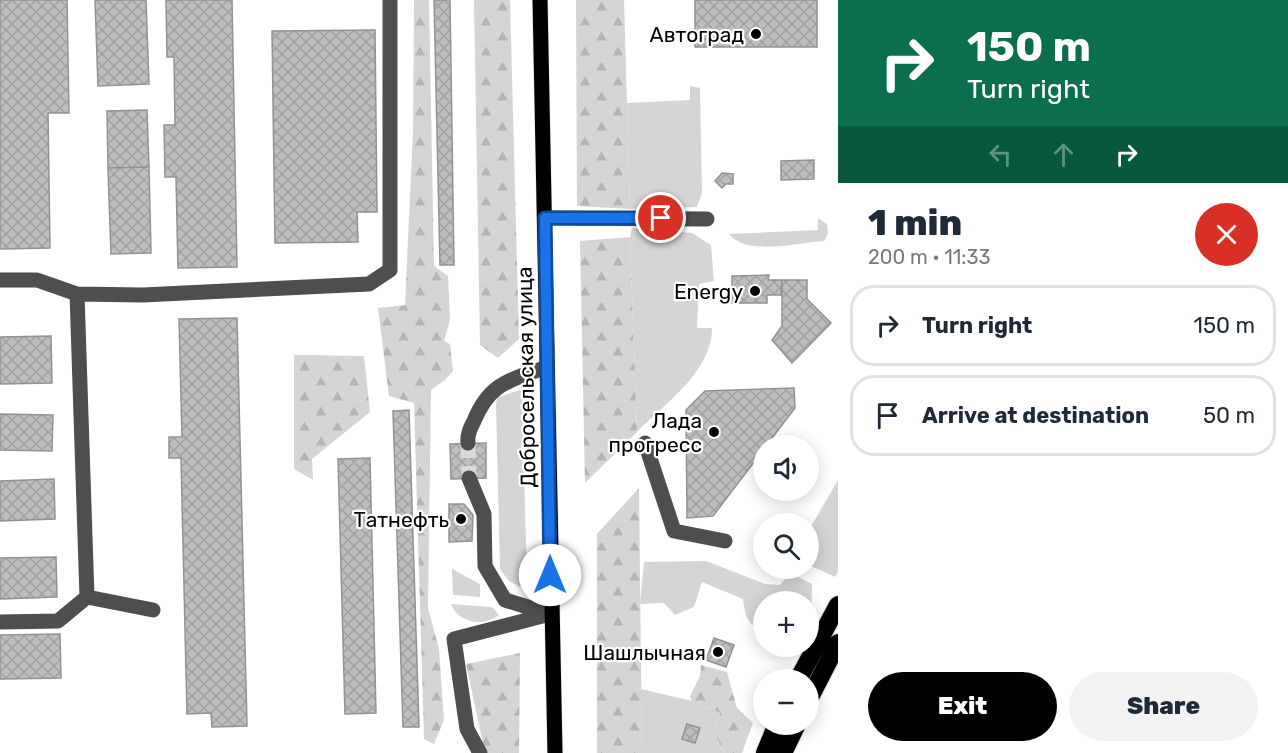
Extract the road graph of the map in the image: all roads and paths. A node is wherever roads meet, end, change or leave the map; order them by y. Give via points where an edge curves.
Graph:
1 (390, 0) edge
2 (540, 0) edge
3 (545, 218) junction
4 (708, 219) dead end
5 (0, 280) edge
6 (77, 294) junction
7 (547, 367) junction
8 (468, 443) tunnel mouth
9 (645, 443) dead end
10 (469, 478) tunnel mouth
11 (725, 541) dead end
12 (87, 597) junction
13 (838, 605) edge
14 (153, 610) dead end
15 (550, 614) junction
16 (0, 622) edge
17 (838, 643) edge
18 (804, 669) edge
19 (819, 679) edge
20 (772, 735) edge
21 (792, 735) edge
22 (480, 753) edge
23 (555, 753) edge
24 (765, 753) edge
25 (783, 753) edge

1 - 6 lane via 390,270 369,284 143,295
2 - 3 main road, Добросельская улица
3 - 4 lane
3 - 7 main road, Добросельская улица
5 - 6 lane via 37,280
6 - 12 lane
7 - 8 lane via 499,384 481,403 467,436
7 - 15 main road, Добросельская улица
9 - 11 lane via 674,531
10 - 15 lane via 484,514 485,566 505,600
12 - 14 lane
12 - 16 lane via 58,621
13 - 18 highway
15 - 22 lane via 454,639 467,729
15 - 23 main road, Добросельская улица
17 - 19 highway
20 - 24 highway
21 - 25 highway

